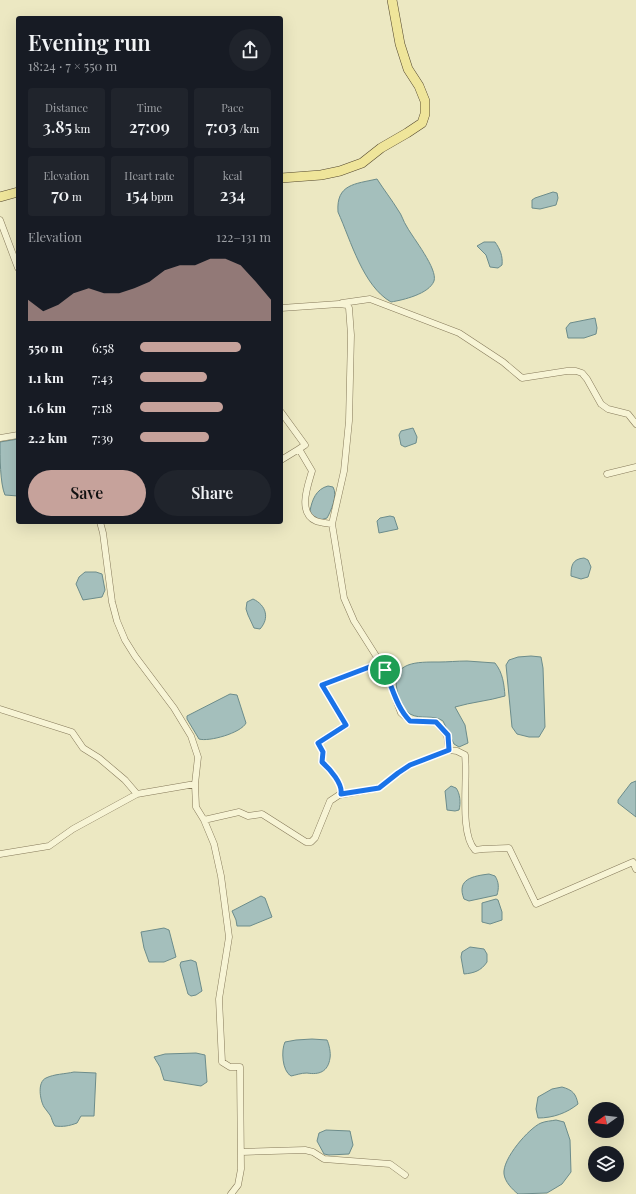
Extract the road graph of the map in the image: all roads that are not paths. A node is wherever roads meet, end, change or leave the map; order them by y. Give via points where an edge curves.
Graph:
1 (392, 0) edge
2 (283, 178) edge
3 (16, 193) edge
4 (0, 197) edge
5 (0, 220) edge
6 (16, 263) edge
7 (339, 304) junction
8 (283, 308) edge
9 (283, 415) edge
10 (636, 424) edge
11 (16, 435) edge
12 (0, 438) edge
13 (299, 449) junction
14 (283, 459) edge
15 (636, 468) edge
16 (607, 474) dead end
17 (101, 524) edge
18 (332, 524) junction
19 (380, 663) junction
20 (0, 709) edge
21 (449, 750) junction
22 (195, 784) junction
23 (137, 794) junction
24 (341, 794) junction
25 (204, 820) junction
26 (0, 854) edge
27 (636, 869) edge
28 (242, 1152) junction
29 (405, 1175) dead end
30 (231, 1194) edge

1 - 2 main road via 400,44 408,69 425,101 422,123 362,163 321,175
3 - 4 main road
5 - 6 street
7 - 8 street
7 - 10 street via 370,299 446,327 473,341 522,378 567,371 582,373 601,404 608,409 628,414
7 - 18 street via 347,305 349,308 349,421 344,471
9 - 13 street via 305,445
11 - 12 street
13 - 14 street
13 - 18 street via 312,472 305,493 306,511 317,522
15 - 16 street
17 - 22 street via 117,621 135,656 174,708 191,736 198,757
18 - 19 street via 344,598 354,621
19 - 21 street via 401,713 410,721 436,722 448,735
19 - 24 street via 322,685 346,725 318,743 323,752 322,762 338,784
20 - 23 street via 72,732 83,748 125,780
21 - 24 street via 410,765 379,788
21 - 27 street via 465,755 466,824 470,846 475,850 509,848 536,904 633,862
22 - 23 street
22 - 25 street via 196,807
23 - 26 street via 49,846
24 - 25 street via 330,801 311,842 306,842 262,814 248,816 239,812
25 - 28 street via 214,844 227,916 229,938 219,999 222,1062 230,1067 240,1067
28 - 29 street via 305,1150 324,1159 390,1164
28 - 30 street via 238,1185

